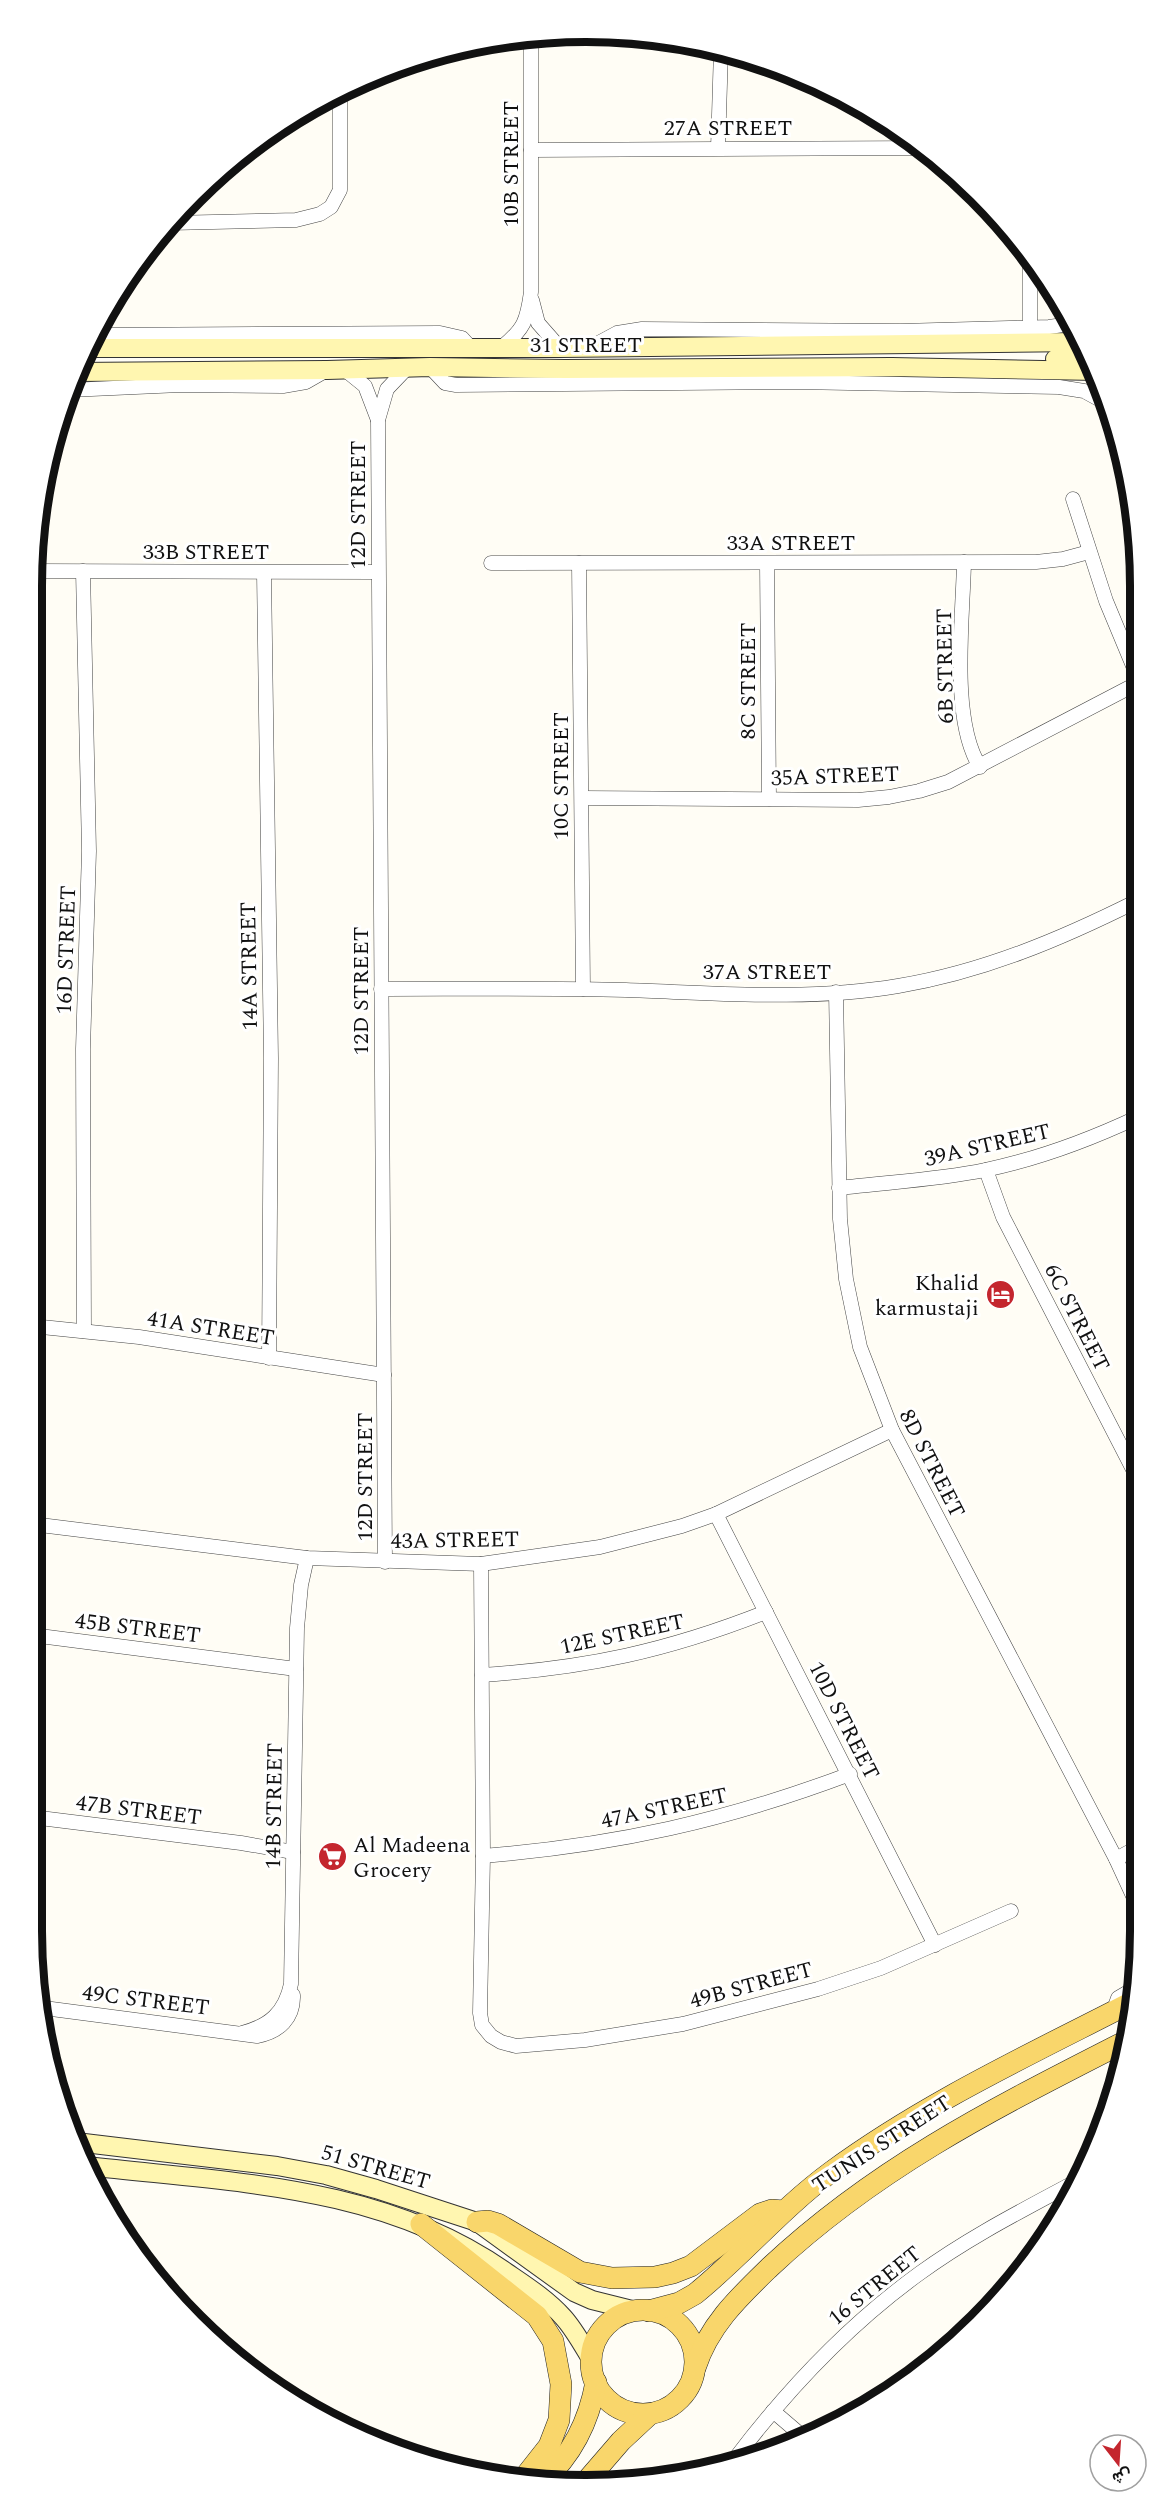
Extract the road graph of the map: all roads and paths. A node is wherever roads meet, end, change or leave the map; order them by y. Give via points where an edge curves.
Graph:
1 (531, 45) edge
2 (721, 59) edge
3 (340, 101) edge
4 (901, 143) edge
5 (718, 148) junction
6 (901, 148) junction
7 (908, 148) edge
8 (531, 150) junction
9 (181, 223) edge
10 (1030, 272) edge
11 (531, 292) junction
12 (1063, 325) edge
13 (1030, 327) junction
14 (901, 331) junction
15 (104, 335) edge
16 (1069, 335) edge
17 (1072, 342) edge
18 (919, 343) junction
19 (987, 343) junction
20 (502, 347) junction
21 (591, 347) junction
22 (97, 348) edge
23 (471, 348) junction
24 (560, 348) junction
25 (1080, 358) edge
26 (408, 367) junction
27 (430, 367) junction
28 (892, 367) junction
29 (336, 370) junction
30 (1086, 371) edge
31 (86, 372) edge
32 (1090, 381) edge
33 (79, 390) edge
34 (1096, 398) edge
35 (378, 420) junction
36 (1073, 498) dead end
37 (1089, 552) junction
38 (491, 562) dead end
39 (964, 562) junction
40 (579, 563) junction
41 (767, 563) junction
42 (42, 571) edge
43 (83, 571) junction
44 (378, 572) junction
45 (264, 573) junction
46 (1130, 658) edge
47 (1130, 687) edge
48 (980, 767) junction
49 (582, 798) junction
50 (768, 799) junction
51 (1130, 904) edge
52 (381, 989) junction
53 (583, 989) junction
54 (836, 993) junction
55 (1130, 1120) edge
56 (986, 1170) junction
57 (839, 1188) junction
58 (42, 1327) edge
59 (84, 1331) junction
60 (268, 1358) junction
61 (384, 1375) junction
62 (892, 1430) junction
63 (1130, 1464) edge
64 (716, 1514) junction
65 (42, 1525) edge
66 (301, 1557) junction
67 (385, 1562) junction
68 (481, 1564) junction
69 (766, 1612) junction
70 (42, 1636) edge
71 (296, 1663) junction
72 (482, 1675) junction
73 (850, 1774) junction
74 (42, 1818) edge
75 (293, 1847) junction
76 (1130, 1851) edge
77 (483, 1856) junction
78 (1116, 1859) junction
79 (1130, 1889) edge
80 (1011, 1911) dead end
81 (935, 1945) junction
82 (1126, 1993) edge
83 (1124, 2006) edge
84 (48, 2008) edge
85 (1113, 2012) junction
86 (277, 2024) joint
87 (1118, 2045) edge
88 (85, 2143) edge
89 (96, 2167) edge
90 (1066, 2187) edge
91 (784, 2211) junction
92 (477, 2222) junction
93 (421, 2224) junction
94 (643, 2311) junction
95 (591, 2359) junction
96 (695, 2368) junction
97 (596, 2382) junction
98 (773, 2411) junction
99 (650, 2414) junction
100 (798, 2432) edge
101 (740, 2452) edge
102 (529, 2472) edge
103 (550, 2474) edge
104 (592, 2475) edge

1 - 8 street, 10B STREET
2 - 5 street
3 - 9 street via 340,190 331,207 321,214 296,220
4 - 6 street
5 - 6 street, 27A STREET
5 - 8 street, 27A STREET
6 - 7 street, 27A STREET
8 - 11 street, 10B STREET
10 - 13 street
11 - 20 street, 10B STREET via 525,323
11 - 24 street, 10B STREET via 538,323
12 - 13 street
13 - 14 street
14 - 18 street
14 - 21 street via 642,329 617,333
15 - 23 street via 440,333 462,338
16 - 19 street via 1009,337
17 - 19 street, 31 STREET
18 - 19 street, 31 STREET
18 - 21 street, 31 STREET
20 - 23 street, 31 STREET
20 - 24 street, 31 STREET
21 - 24 street, 31 STREET
22 - 23 street, 31 STREET
25 - 28 street via 949,359 902,362
26 - 27 street, 31 STREET
26 - 29 street, 31 STREET
26 - 35 street, 12D STREET via 387,389
27 - 28 street, 31 STREET
27 - 34 street via 445,382 456,385 797,382 1059,387 1084,391
28 - 30 street, 31 STREET
28 - 32 street via 894,372 908,376
29 - 31 street, 31 STREET
29 - 33 street via 283,386
29 - 35 street, 12D STREET via 366,386
35 - 44 street, 12D STREET
36 - 37 street
37 - 39 street, 33A STREET via 1036,562
37 - 46 street
38 - 40 street, 33A STREET
39 - 41 street, 33A STREET
39 - 48 street, 6B STREET via 964,719 971,753
40 - 41 street, 33A STREET
40 - 49 street, 10C STREET
41 - 50 street, 8C STREET
42 - 43 street, 33B STREET
43 - 45 street, 33B STREET
43 - 59 street, 16D STREET via 90,851 83,1049
44 - 45 street, 33B STREET
44 - 52 street, 12D STREET
45 - 60 street, 14A STREET via 271,1058
47 - 48 street, 35A STREET
48 - 50 street, 35A STREET via 948,782 889,797
49 - 50 street, 35A STREET
49 - 53 street, 10C STREET
51 - 54 street, 37A STREET via 993,963 900,986
52 - 53 street, 37A STREET
52 - 61 street, 12D STREET
53 - 54 street, 37A STREET
54 - 57 street, 8D STREET
55 - 56 street, 39A STREET via 1071,1146
56 - 57 street, 39A STREET
56 - 63 street, 6C STREET via 1003,1218
57 - 62 street, 8D STREET via 842,1249 852,1316 869,1375
58 - 59 street, 41A STREET
59 - 60 street, 41A STREET
60 - 61 street, 41A STREET
61 - 67 street, 12D STREET
62 - 64 street, 43A STREET
62 - 78 street, 8D STREET
64 - 68 street, 43A STREET via 600,1547
64 - 69 street, 10D STREET
65 - 66 street, 43A STREET
66 - 67 street, 43A STREET
66 - 71 street, 14B STREET via 294,1600
67 - 68 street, 43A STREET
68 - 72 street
69 - 72 street, 12E STREET via 659,1650 601,1663
69 - 73 street, 10D STREET
70 - 71 street, 45B STREET via 239,1662
71 - 75 street, 14B STREET
72 - 77 street
73 - 77 street, 47A STREET via 735,1814 673,1830 546,1851
73 - 81 street, 10D STREET
74 - 75 street, 47B STREET
75 - 86 street, 14B STREET via 291,1984
76 - 78 street
77 - 81 street, 49B STREET via 480,2013 482,2025 491,2036 508,2045 585,2040 683,2024 818,1989
78 - 79 street, 8D STREET
80 - 81 street, 49B STREET
82 - 85 street via 1118,1998
83 - 85 main road, TUNIS STREET
84 - 86 street, 49C STREET via 242,2033
85 - 91 main road, TUNIS STREET via 920,2113 829,2173
87 - 96 main road, TUNIS STREET via 972,2120 864,2188 732,2305 709,2334
88 - 92 street, 51 STREET via 302,2170
89 - 93 street, 51 STREET via 323,2195
90 - 98 street, 16 STREET via 988,2229 911,2279 835,2344
91 - 92 main road via 760,2214 691,2266 655,2277 590,2275 498,2224
91 - 94 main road, TUNIS STREET via 695,2294 669,2307
92 - 94 street, 51 STREET via 574,2292
93 - 95 street, 51 STREET via 457,2240 549,2304 570,2324
93 - 102 main road via 537,2316 553,2341 561,2385 559,2420 549,2446
94 - 95 main road via 612,2321 602,2331
94 - 96 main road via 665,2315 684,2330 694,2351
95 - 97 main road
96 - 99 main road via 691,2384 681,2398 667,2409
97 - 99 main road via 602,2394 624,2410
97 - 103 main road via 588,2415 574,2444
98 - 100 street
98 - 101 street, 16 STREET
99 - 104 main road

